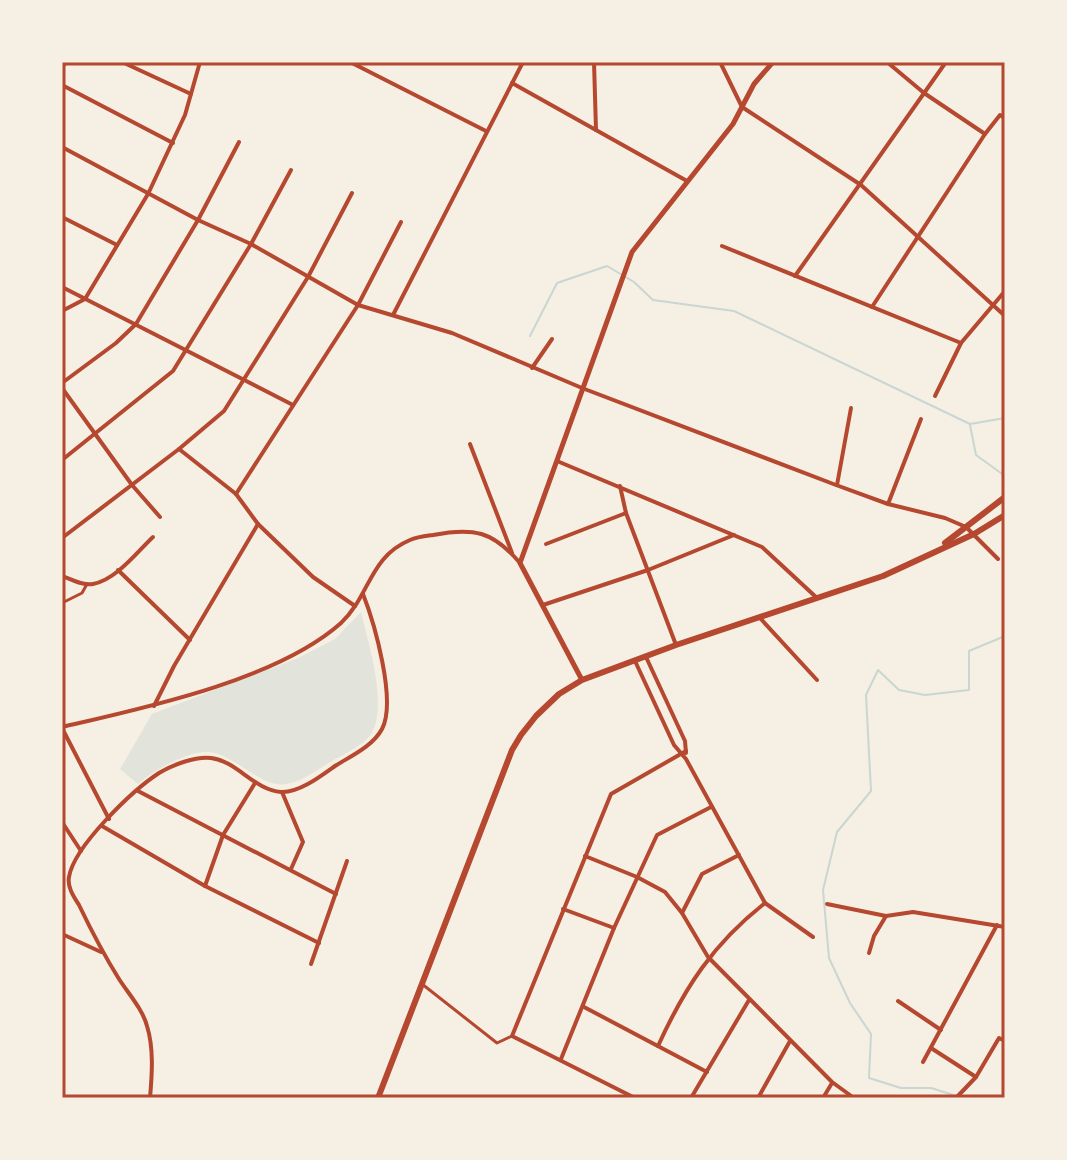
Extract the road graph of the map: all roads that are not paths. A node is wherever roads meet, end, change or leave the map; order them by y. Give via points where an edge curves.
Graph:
1 (65, 62) edge
2 (122, 62) edge
3 (200, 62) edge
4 (350, 62) edge
5 (523, 62) edge
6 (594, 62) edge
7 (720, 62) edge
8 (773, 62) edge
9 (887, 62) edge
10 (946, 62) edge
11 (62, 69) edge
12 (512, 83) junction
13 (62, 85) edge
14 (924, 93) junction
15 (191, 94) junction
16 (742, 107) junction
17 (1002, 116) edge
18 (596, 130) junction
19 (486, 131) junction
20 (985, 134) junction
21 (239, 142) dead end
22 (173, 143) junction
23 (62, 147) edge
24 (291, 170) dead end
25 (687, 181) junction
26 (861, 185) junction
27 (352, 193) dead end
28 (148, 194) junction
29 (62, 217) edge
30 (198, 220) junction
31 (401, 222) dead end
32 (917, 238) junction
33 (251, 244) junction
34 (117, 245) junction
35 (722, 246) dead end
36 (795, 276) junction
37 (308, 277) junction
38 (62, 287) edge
39 (1005, 291) edge
40 (85, 299) junction
41 (358, 305) junction
42 (993, 306) junction
43 (872, 307) junction
44 (62, 311) edge
45 (393, 315) junction
46 (1005, 316) edge
47 (136, 324) junction
48 (552, 339) dead end
49 (961, 343) junction
50 (187, 352) junction
51 (532, 368) junction
52 (243, 380) junction
53 (63, 382) edge
54 (582, 388) junction
55 (935, 396) dead end
56 (293, 405) junction
57 (851, 408) dead end
58 (921, 419) dead end
59 (95, 435) junction
60 (470, 444) dead end
61 (179, 449) junction
62 (62, 460) edge
63 (556, 461) junction
64 (132, 485) junction
65 (836, 485) junction
66 (620, 486) junction
67 (236, 494) junction
68 (1005, 497) edge
69 (888, 504) junction
70 (626, 513) junction
71 (1005, 515) edge
72 (160, 517) dead end
73 (258, 524) junction
74 (966, 527) junction
75 (974, 534) junction
76 (735, 535) junction
77 (153, 537) dead end
78 (62, 538) edge
79 (546, 544) dead end
80 (932, 552) junction
81 (513, 555) junction
82 (998, 559) dead end
83 (520, 563) junction
84 (118, 570) junction
85 (648, 570) junction
86 (62, 576) edge
87 (87, 584) junction
88 (363, 594) junction
89 (817, 598) junction
90 (62, 603) edge
91 (355, 606) junction
92 (541, 606) junction
93 (760, 618) junction
94 (190, 640) junction
95 (676, 645) junction
96 (646, 657) junction
97 (635, 661) junction
98 (582, 680) junction
99 (817, 680) dead end
100 (154, 706) junction
101 (669, 707) junction
102 (658, 712) junction
103 (62, 728) edge
104 (684, 752) junction
105 (255, 783) junction
106 (138, 791) junction
107 (282, 792) junction
108 (711, 807) junction
109 (109, 819) junction
110 (62, 822) edge
111 (102, 826) junction
112 (223, 835) junction
113 (81, 851) junction
114 (739, 855) junction
115 (584, 856) junction
116 (347, 861) dead end
117 (291, 869) junction
118 (637, 877) junction
119 (205, 886) junction
120 (336, 894) junction
121 (765, 903) junction
122 (827, 904) dead end
123 (563, 909) junction
124 (682, 913) junction
125 (886, 916) junction
126 (997, 925) junction
127 (1005, 927) edge
128 (614, 928) junction
129 (62, 934) edge
130 (813, 937) dead end
131 (319, 943) junction
132 (103, 953) junction
133 (869, 953) dead end
134 (708, 957) junction
135 (311, 964) dead end
136 (422, 984) junction
137 (749, 1000) junction
138 (898, 1001) dead end
139 (584, 1007) junction
140 (941, 1030) junction
141 (512, 1036) junction
142 (790, 1041) junction
143 (1005, 1041) edge
144 (658, 1046) junction
145 (930, 1048) junction
146 (561, 1059) junction
147 (923, 1062) dead end
148 (707, 1072) junction
149 (976, 1077) junction
150 (832, 1082) junction
151 (150, 1098) edge
152 (378, 1098) edge
153 (635, 1098) edge
154 (691, 1098) edge
155 (758, 1098) edge
156 (823, 1098) edge
157 (854, 1098) edge
158 (956, 1098) edge

1 - 11 street
2 - 15 street
3 - 15 street
4 - 19 street
5 - 12 street
6 - 18 street
7 - 16 street
8 - 16 street
9 - 14 street
10 - 14 street
12 - 18 street
12 - 19 street
13 - 22 street
14 - 20 street
14 - 26 street
15 - 22 street
16 - 25 street
16 - 26 street
17 - 20 street
18 - 25 street
19 - 45 street
20 - 32 street
21 - 30 street
22 - 28 street
23 - 28 street
24 - 33 street
25 - 54 street via 632,252
26 - 32 street
26 - 36 street
27 - 37 street
28 - 30 street
28 - 34 street
29 - 34 street
30 - 33 street
30 - 47 street
31 - 41 street
32 - 42 street
32 - 43 street
33 - 37 street
33 - 50 street
34 - 40 street
35 - 36 street
36 - 43 street
37 - 41 street
37 - 52 street
38 - 40 street
39 - 42 street
40 - 44 street
40 - 47 street
41 - 45 street
41 - 56 street
42 - 46 street
42 - 49 street
43 - 49 street
45 - 51 street via 452,333
47 - 50 street
47 - 53 street
48 - 51 street
49 - 55 street
50 - 52 street
50 - 59 street via 173,371
51 - 54 street
52 - 56 street
52 - 61 street via 224,411
53 - 59 street
54 - 63 street
54 - 65 street
56 - 67 street
57 - 65 street
58 - 69 street
59 - 62 street
59 - 64 street
60 - 81 street
61 - 64 street
61 - 67 street
63 - 66 street
63 - 83 street
64 - 72 street
64 - 78 street
65 - 69 street
66 - 70 street
66 - 76 street
67 - 73 street
68 - 74 main road
69 - 74 street
70 - 79 street
70 - 85 street
71 - 75 main road
73 - 91 street via 313,577
73 - 94 street
74 - 75 street
74 - 80 main road
75 - 80 main road
75 - 82 street
76 - 85 street
76 - 89 street via 762,547
77 - 84 street
80 - 89 main road via 883,576
81 - 83 street
81 - 88 street via 496,539 478,532 410,539 382,558
83 - 92 street
84 - 87 street
84 - 94 street
85 - 92 street
85 - 95 street
86 - 87 street
87 - 90 street via 82,593
88 - 91 street
88 - 107 street via 375,626 387,698 383,728 373,741 318,778
89 - 93 main road
91 - 100 street via 331,630 277,662
92 - 98 street
93 - 95 main road
93 - 99 street
94 - 100 street
95 - 96 main road
96 - 97 main road
96 - 101 street
97 - 98 main road
97 - 102 street
98 - 136 main road via 536,716 512,750
100 - 103 street
101 - 102 street
101 - 104 street via 685,741
102 - 104 street via 674,745
103 - 109 street
104 - 108 street
104 - 115 street via 611,794
105 - 106 street via 210,758 160,773
105 - 107 street
105 - 112 street
106 - 109 street
106 - 112 street
107 - 117 street via 303,842
108 - 114 street
108 - 118 street via 657,835
109 - 111 street
110 - 113 street
111 - 113 street
111 - 119 street
112 - 117 street
112 - 119 street
113 - 132 street via 69,885
114 - 121 street
114 - 124 street via 702,874
115 - 118 street
115 - 123 street
116 - 120 street
117 - 120 street
118 - 124 street via 665,892
118 - 128 street
119 - 131 street
120 - 131 street
121 - 130 street
121 - 134 street
122 - 125 street
123 - 128 street
123 - 141 street
124 - 134 street
125 - 126 street via 913,912
125 - 133 street
126 - 127 street
126 - 140 street
128 - 139 street
129 - 132 street
131 - 135 street
132 - 151 street via 147,1024
134 - 137 street
134 - 144 street via 680,998
136 - 141 street via 497,1043
136 - 152 main road
137 - 142 street
137 - 148 street
138 - 140 street
139 - 144 street
139 - 146 street
140 - 145 street
141 - 146 street
142 - 150 street
142 - 155 street
143 - 149 street via 999,1038
144 - 148 street
145 - 147 street
145 - 149 street
146 - 153 street
148 - 154 street
149 - 158 street
150 - 156 street
150 - 157 street

